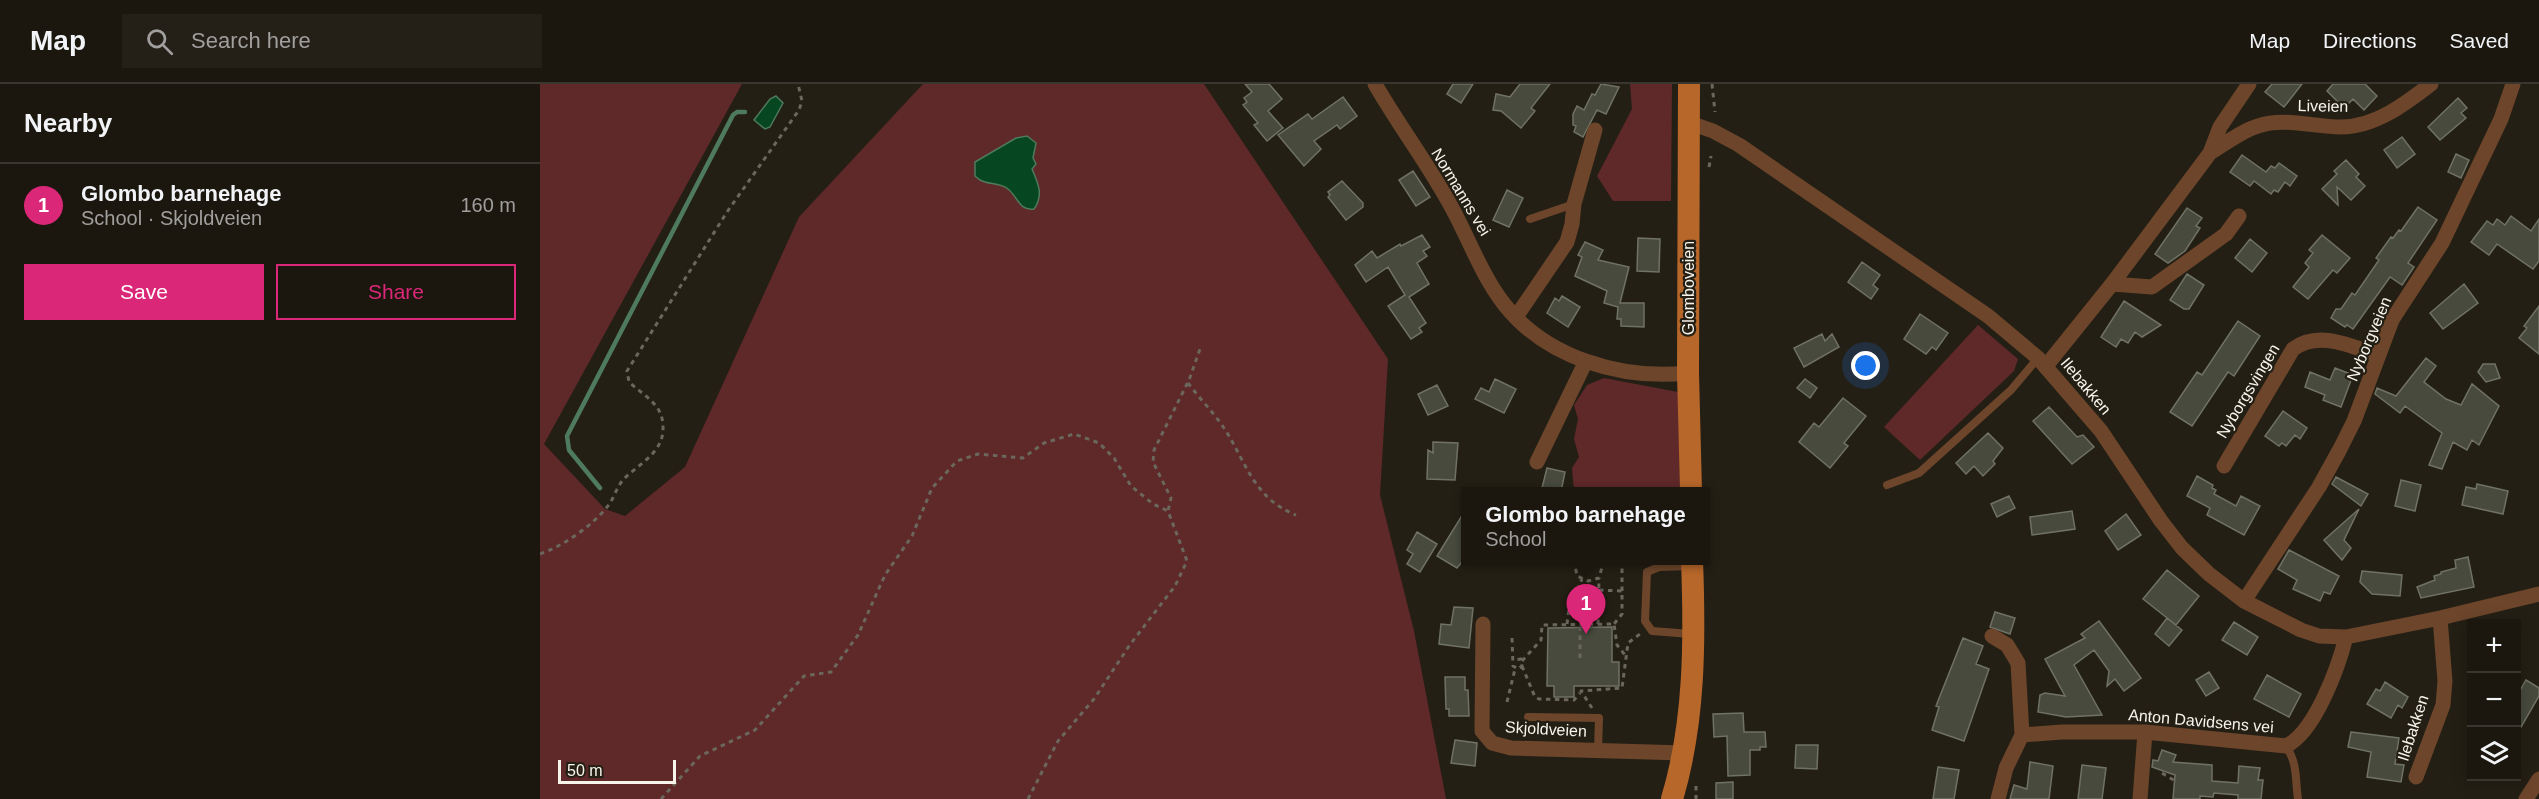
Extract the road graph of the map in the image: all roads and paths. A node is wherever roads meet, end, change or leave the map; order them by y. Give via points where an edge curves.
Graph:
1 (798, 84) edge
2 (1375, 84) edge
3 (1689, 84) edge
4 (1712, 84) edge
5 (2249, 84) edge
6 (2431, 84) edge
7 (2513, 84) edge
8 (1715, 112) dead end
9 (1689, 123) junction
10 (1595, 130) dead end
11 (2210, 153) junction
12 (1574, 204) junction
13 (2240, 216) dead end
14 (1530, 219) dead end
15 (2112, 284) junction
16 (1516, 317) junction
17 (1200, 349) dead end
18 (2378, 355) junction
19 (1586, 361) junction
20 (2042, 362) junction
21 (1688, 373) junction
22 (1188, 383) junction
23 (1538, 462) dead end
24 (2224, 465) dead end
25 (1887, 485) dead end
26 (1691, 487) edge
27 (1168, 511) junction
28 (1296, 515) dead end
29 (540, 554) edge
30 (1574, 565) edge
31 (1603, 565) edge
32 (1622, 565) edge
33 (1676, 565) edge
34 (1693, 565) edge
35 (1599, 578) junction
36 (1582, 579) junction
37 (1599, 590) junction
38 (1622, 591) junction
39 (2539, 594) edge
40 (2244, 601) junction
41 (2440, 618) junction
42 (1483, 624) dead end
43 (1567, 624) junction
44 (1580, 624) junction
45 (1598, 624) junction
46 (1614, 624) junction
47 (1647, 627) junction
48 (1693, 634) junction
49 (1992, 636) dead end
50 (2346, 637) junction
51 (1512, 638) dead end
52 (1625, 655) junction
53 (1580, 658) dead end
54 (1514, 660) junction
55 (1522, 661) junction
56 (1522, 666) junction
57 (1515, 669) junction
58 (1580, 693) junction
59 (1586, 698) dead end
60 (1507, 702) dead end
61 (1528, 717) dead end
62 (2145, 732) junction
63 (2022, 735) junction
64 (2286, 746) junction
65 (1598, 750) junction
66 (1684, 753) junction
67 (2162, 773) dead end
68 (2416, 777) dead end
69 (2539, 779) edge
70 (2175, 781) dead end
71 (661, 799) edge
72 (1028, 799) edge
73 (1672, 799) edge
74 (1998, 799) edge
75 (2140, 799) edge
76 (2298, 799) edge
77 (2526, 799) edge

1 - 29 path via 802,101 799,110 727,212 627,371 629,382 661,414 663,435 659,446 617,486 606,509 570,540
2 - 16 street, Normanns vei via 1451,205 1492,285
3 - 9 main road, Glomboveien
4 - 8 path
5 - 11 street, Liveien via 2220,128
6 - 11 street, Liveien via 2372,121 2340,127 2259,125
7 - 18 street, Nyborgveien via 2466,195 2442,243 2392,320
9 - 20 street, Ilebakken via 1739,145 1988,316
9 - 21 main road, Glomboveien
10 - 12 street
11 - 15 street, Liveien
12 - 14 lane
12 - 16 street via 1567,242
13 - 15 street via 2226,234 2152,287
15 - 20 street, Liveien
16 - 19 street, Normanns vei via 1548,344
17 - 22 path
18 - 24 street, Nyborgsvingen via 2329,340 2303,342 2293,349
18 - 40 street, Nyborgveien via 2340,449
19 - 21 street, Normanns vei via 1659,376
19 - 23 street
20 - 25 lane via 1919,473
20 - 40 street, Ilebakken via 2101,431 2182,548
21 - 26 main road, Glomboveien
22 - 27 path via 1154,450 1153,462 1171,498
22 - 28 path via 1225,429 1266,499
27 - 71 path via 1131,486 1100,443 1074,434 1044,443 1023,458 978,454 957,461 933,488 912,536 885,575 858,635 831,672 804,676 755,730 700,756
27 - 72 path via 1187,561 1175,586 1129,645 1094,699 1058,741
30 - 36 path
31 - 35 path
32 - 38 path
33 - 47 lane via 1647,572
34 - 48 main road
35 - 36 path
35 - 37 path
36 - 43 path via 1569,608
37 - 38 path
37 - 45 path
38 - 46 path via 1622,614
39 - 41 street, Ilebakken
40 - 50 street, Ilebakken via 2301,630 2319,636
41 - 50 street, Ilebakken
41 - 68 street, Ilebakken via 2443,705
42 - 65 street, Skjoldveien via 1482,731 1492,743 1511,748
43 - 44 path
43 - 55 path via 1542,625 1541,640
44 - 45 path
44 - 53 path
45 - 46 path
46 - 52 path via 1617,645
47 - 48 lane via 1663,634
47 - 52 path via 1628,643
48 - 66 main road
49 - 63 street via 2007,645 2018,663
50 - 64 street, Anton Davidsens vei via 2334,674 2309,723
51 - 54 path
52 - 58 path via 1623,688 1585,689
54 - 55 path
54 - 57 path
55 - 56 path
56 - 57 path
56 - 58 path via 1539,699 1574,700
57 - 60 path
58 - 59 path
61 - 65 lane via 1599,718
62 - 63 street, Anton Davidsens vei
62 - 64 street, Anton Davidsens vei
62 - 75 street
63 - 74 street via 2006,768
64 - 76 lane via 2294,759
65 - 66 street, Skjoldveien
66 - 73 main road
67 - 70 path
69 - 77 street

